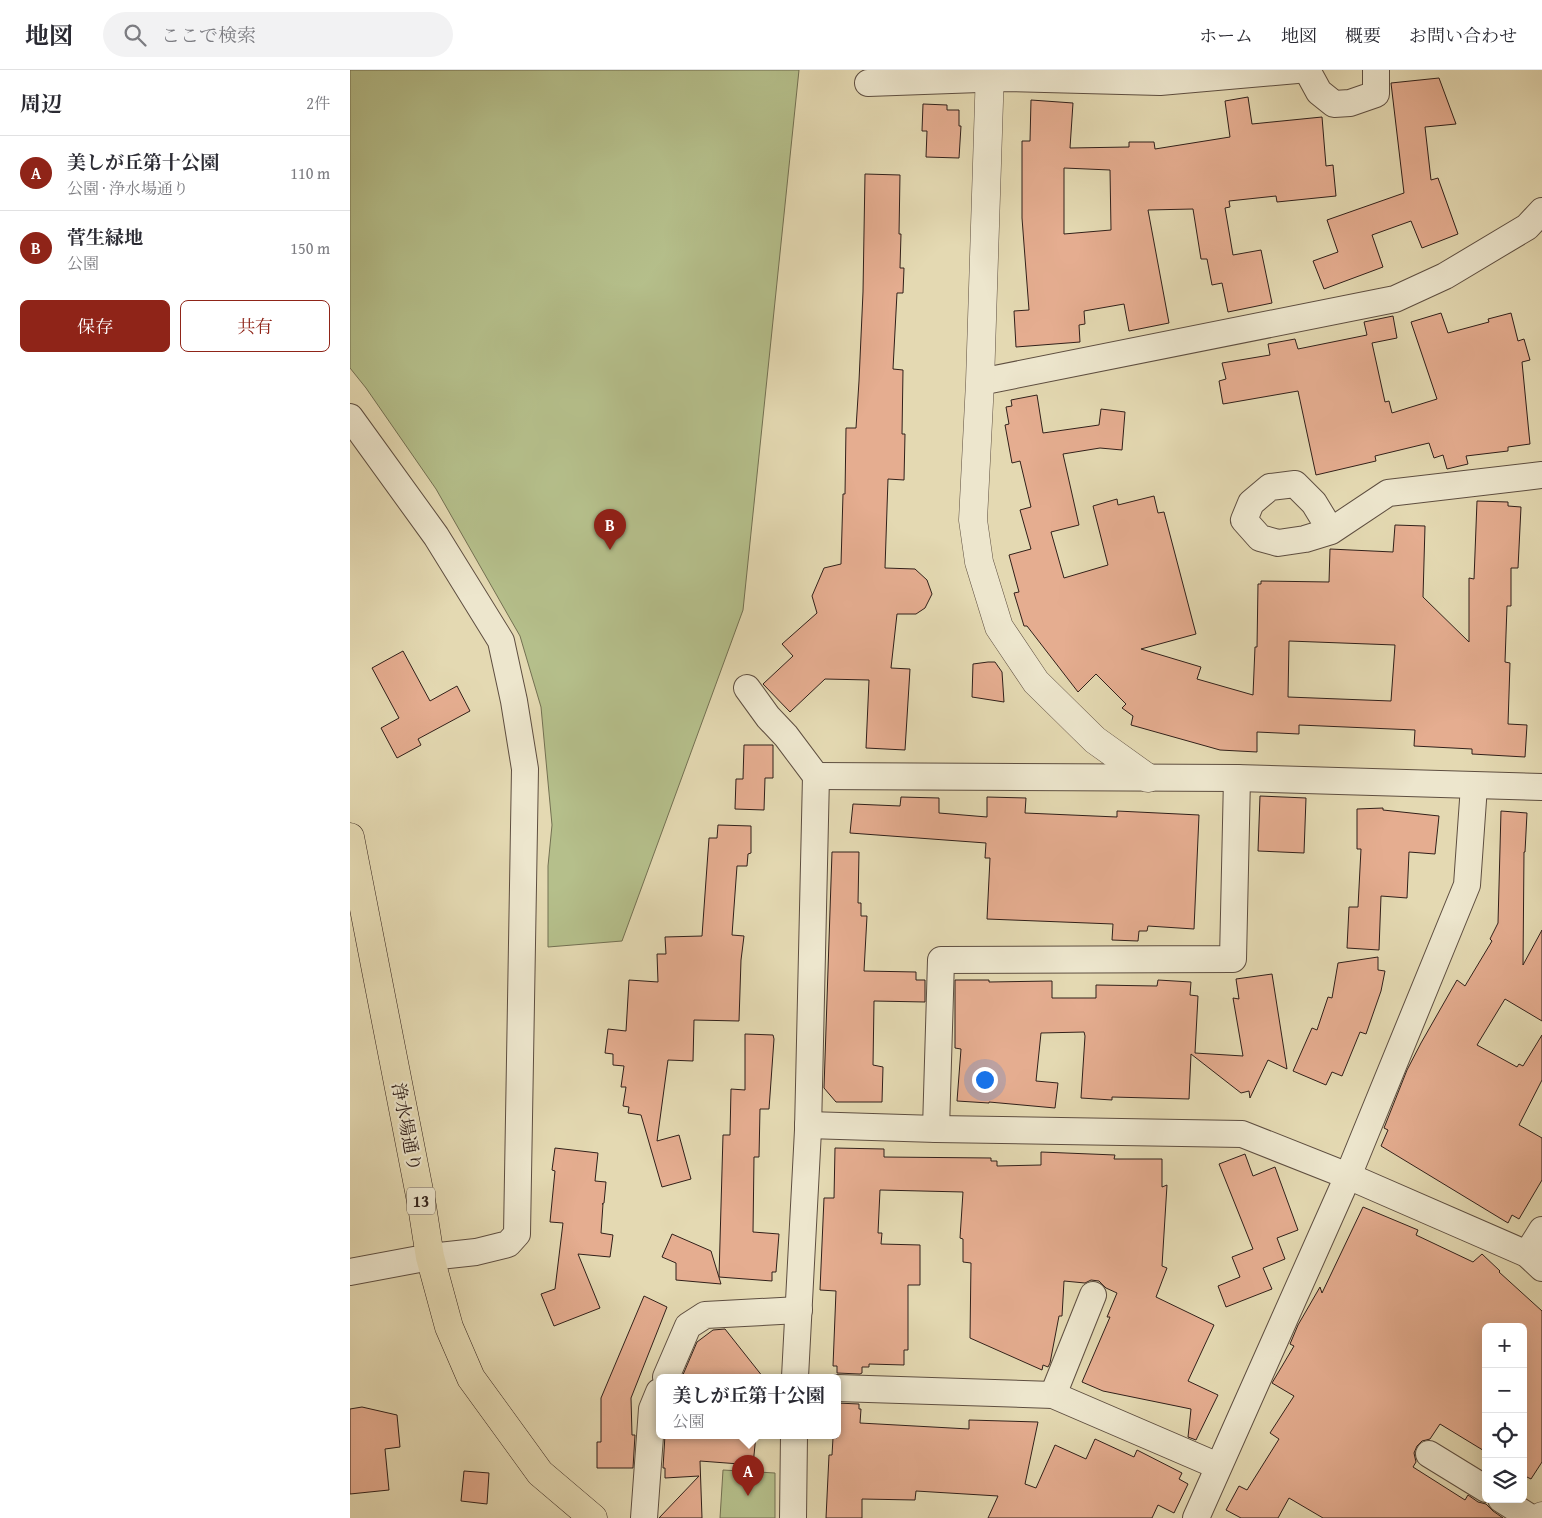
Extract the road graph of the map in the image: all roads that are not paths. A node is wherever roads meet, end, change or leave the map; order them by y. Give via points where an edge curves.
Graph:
1 (1297, 70) edge
2 (1307, 70) edge
3 (1376, 70) edge
4 (990, 74) edge
5 (868, 83) dead end
6 (1542, 211) edge
7 (980, 382) junction
8 (350, 418) edge
9 (1542, 474) edge
10 (1331, 531) dead end
11 (747, 688) dead end
12 (816, 776) junction
13 (1148, 778) junction
14 (1237, 778) junction
15 (1474, 786) junction
16 (1542, 787) edge
17 (350, 836) edge
18 (808, 1125) junction
19 (936, 1129) junction
20 (1348, 1176) junction
21 (1542, 1230) edge
22 (430, 1257) junction
23 (1534, 1261) edge
24 (350, 1272) edge
25 (1093, 1295) dead end
26 (799, 1310) junction
27 (667, 1374) edge
28 (795, 1374) edge
29 (841, 1388) edge
30 (1053, 1395) junction
31 (656, 1399) edge
32 (794, 1439) edge
33 (1429, 1454) dead end
34 (1218, 1466) junction
35 (1482, 1487) edge
36 (1507, 1503) edge
37 (593, 1518) edge
38 (644, 1518) edge
39 (793, 1518) edge
40 (1196, 1518) edge
41 (1531, 1518) edge

1 - 4 street via 1160,82
2 - 3 street via 1319,92 1334,104 1350,103 1376,94
4 - 5 street
4 - 7 street
6 - 7 street via 1527,227 1445,276 1395,299
7 - 13 street via 973,520 979,562 1000,627 1036,682 1095,740
8 - 22 street via 436,536 501,641 525,769 517,1234 508,1244 476,1252
9 - 10 street via 1388,493
11 - 12 street
12 - 13 street
12 - 18 street
13 - 14 street
14 - 15 street
14 - 19 street via 1233,959 942,960
15 - 16 street
15 - 20 street via 1467,885
17 - 22 main road, 浄水場通り / 13
18 - 19 street
18 - 26 street
19 - 20 street via 1242,1134
20 - 23 street
20 - 34 street
21 - 23 street
22 - 24 street
22 - 37 main road, 浄水場通り / 13 via 449,1327 471,1378 540,1473
25 - 30 street
26 - 27 street via 705,1314 688,1326
26 - 28 street
29 - 30 street
30 - 34 street
31 - 38 street via 652,1409
32 - 39 street
33 - 35 street
34 - 40 street
36 - 41 street

